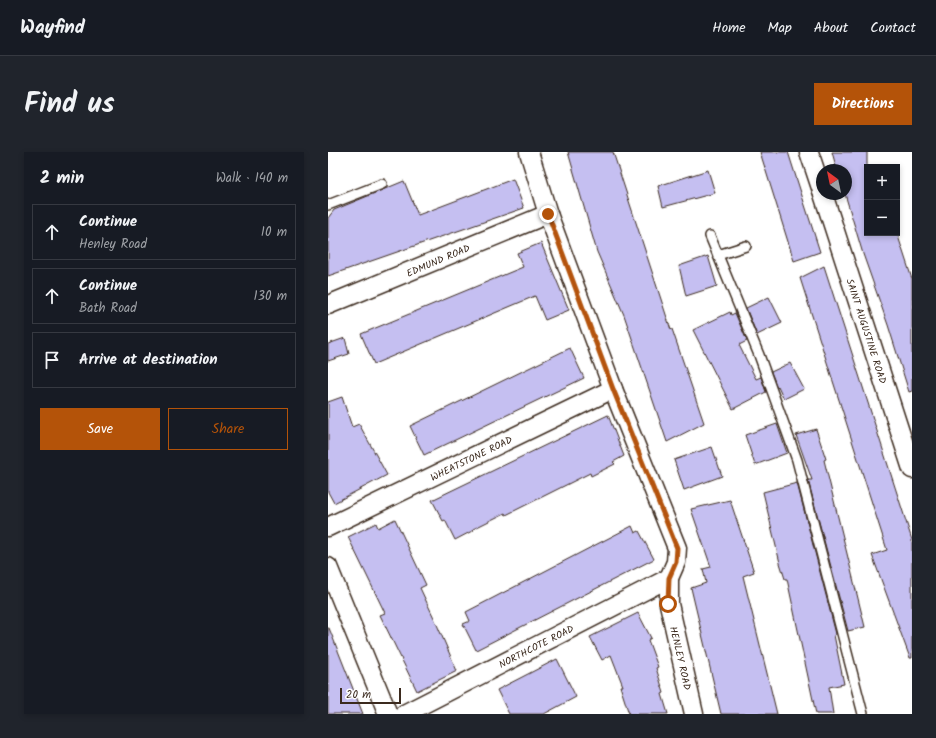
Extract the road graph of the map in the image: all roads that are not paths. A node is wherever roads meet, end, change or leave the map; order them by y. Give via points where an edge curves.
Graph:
1 (529, 152) edge
2 (809, 152) edge
3 (816, 174) edge
4 (382, 184) dead end
5 (824, 200) edge
6 (328, 205) edge
7 (548, 214) junction
8 (710, 236) dead end
9 (746, 246) dead end
10 (718, 255) junction
11 (328, 305) edge
12 (613, 389) junction
13 (912, 469) edge
14 (328, 527) edge
15 (328, 567) edge
16 (669, 578) junction
17 (388, 714) edge
18 (404, 714) edge
19 (694, 714) edge
20 (863, 714) edge

1 - 7 street, HENLEY ROAD
2 - 3 street, SAINT AUGUSTINE ROAD
4 - 6 lane
5 - 13 street, SAINT AUGUSTINE ROAD
7 - 11 street, EDMUND ROAD
7 - 12 street, HENLEY ROAD
8 - 10 lane
9 - 10 lane
10 - 20 lane via 759,355 797,460
12 - 14 street, WHEATSTONE ROAD
12 - 16 street, HENLEY ROAD via 677,548 676,562
15 - 17 street
16 - 18 street, NORTHCOTE ROAD
16 - 19 street, HENLEY ROAD via 668,604

